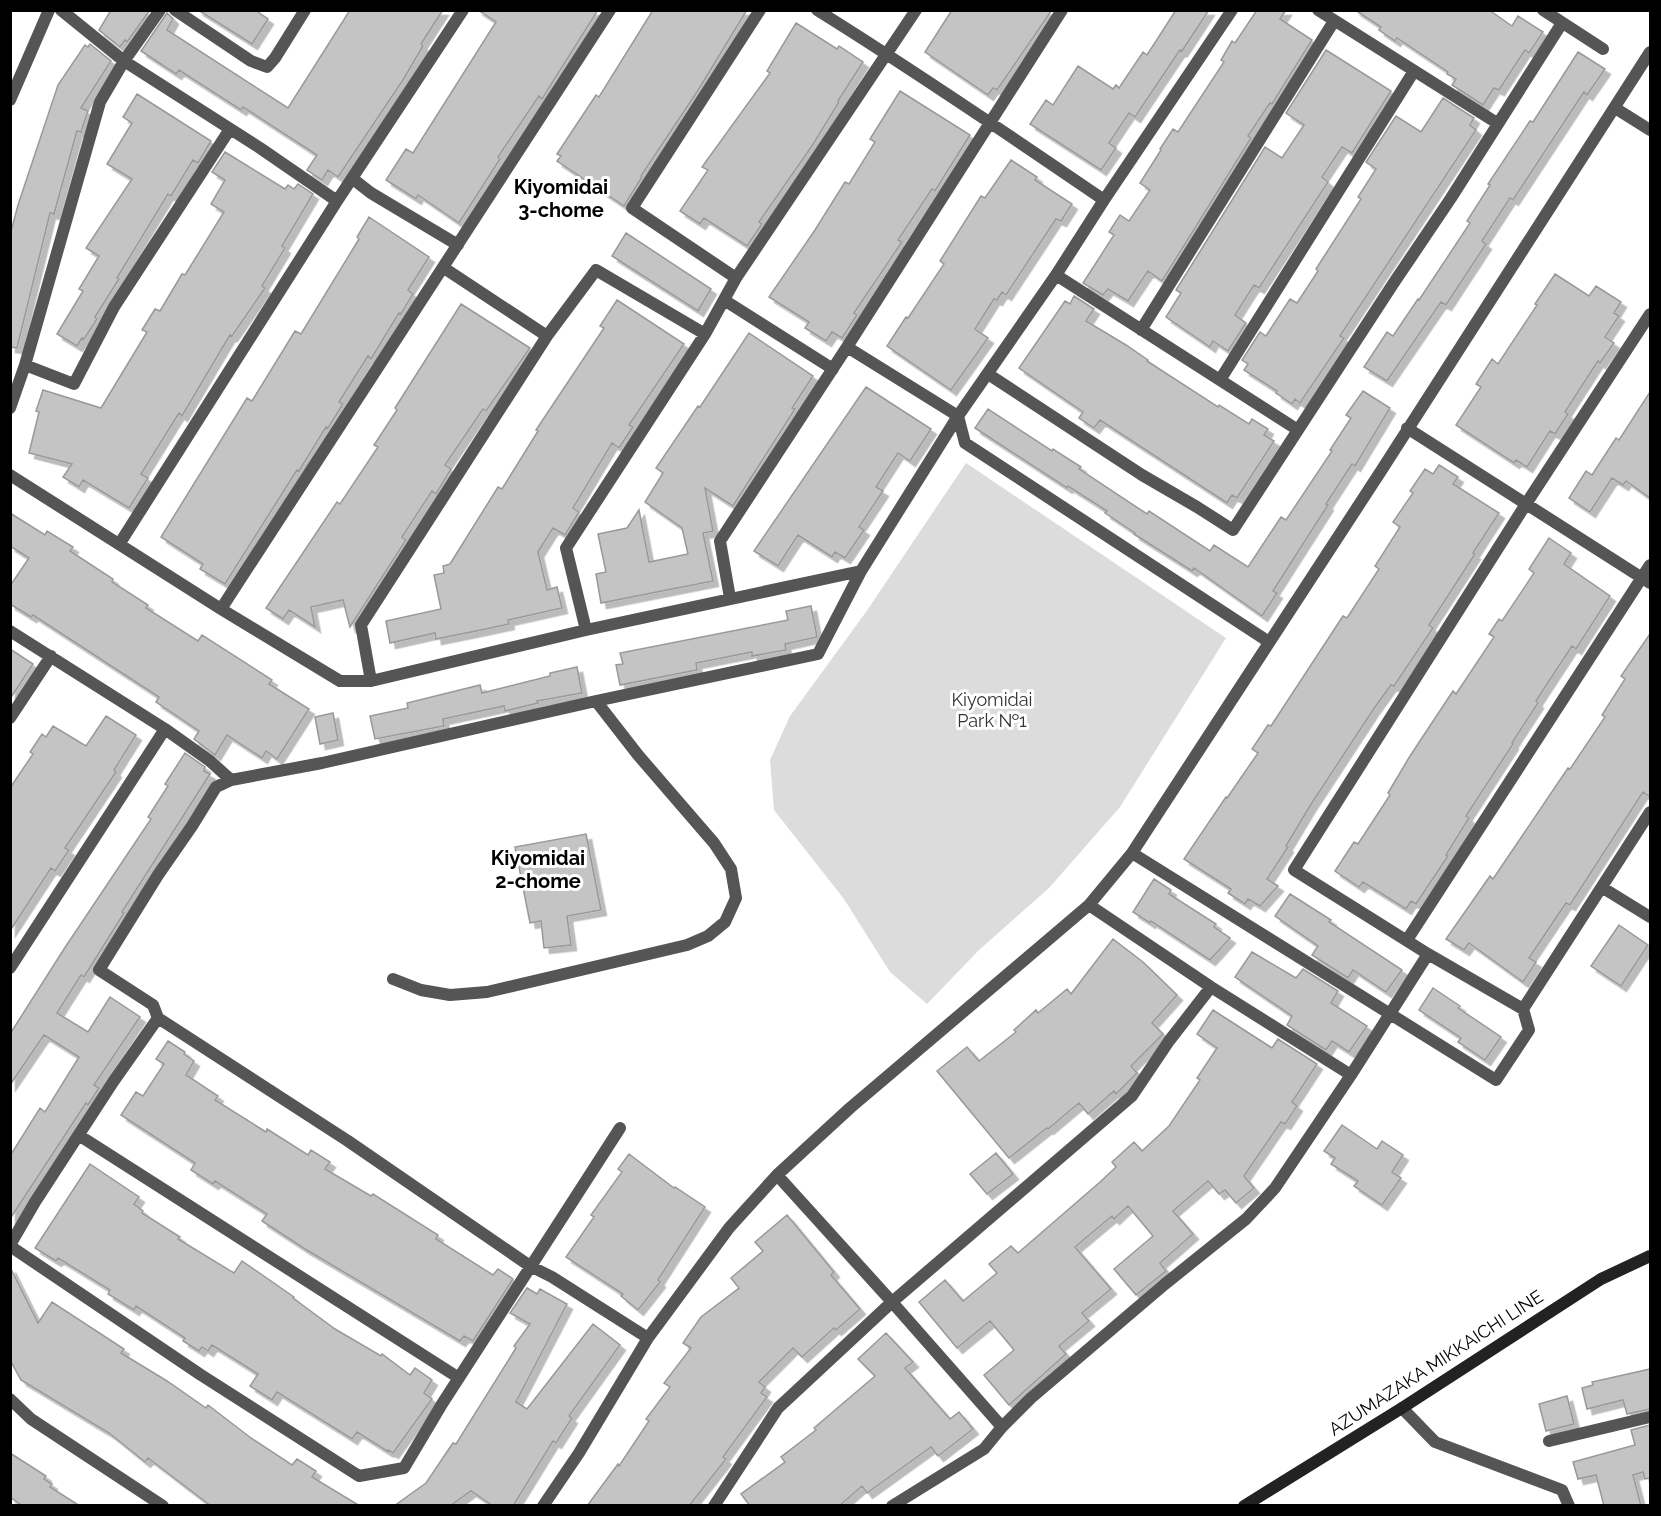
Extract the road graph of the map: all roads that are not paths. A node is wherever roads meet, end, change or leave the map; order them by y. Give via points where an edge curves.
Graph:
1 (49, 10) edge
2 (61, 10) edge
3 (160, 10) edge
4 (175, 10) edge
5 (305, 10) edge
6 (463, 10) edge
7 (610, 10) edge
8 (760, 10) edge
9 (817, 10) edge
10 (916, 10) edge
11 (1062, 10) edge
12 (1232, 10) edge
13 (1318, 10) edge
14 (1543, 10) edge
15 (1334, 21) junction
16 (1562, 23) junction
17 (1603, 49) dead end
18 (1650, 52) edge
19 (887, 54) junction
20 (124, 61) junction
21 (1414, 71) junction
22 (10, 100) edge
23 (1615, 108) junction
24 (991, 122) junction
25 (1497, 123) junction
26 (230, 129) junction
27 (1650, 130) edge
28 (353, 179) junction
29 (1104, 200) junction
30 (337, 201) junction
31 (458, 245) junction
32 (444, 268) junction
33 (1056, 275) junction
34 (736, 278) junction
35 (724, 300) junction
36 (1650, 314) edge
37 (1141, 330) junction
38 (705, 334) junction
39 (547, 336) junction
40 (847, 347) junction
41 (25, 365) junction
42 (833, 369) junction
43 (988, 374) junction
44 (1220, 380) junction
45 (10, 408) edge
46 (958, 416) junction
47 (1407, 428) junction
48 (1298, 430) junction
49 (10, 475) edge
50 (1526, 504) junction
51 (120, 543) junction
52 (1650, 565) edge
53 (861, 571) junction
54 (1646, 580) edge
55 (730, 598) junction
56 (221, 609) junction
57 (586, 630) junction
58 (10, 631) edge
59 (1269, 642) junction
60 (51, 656) junction
61 (371, 681) junction
62 (596, 701) junction
63 (10, 718) edge
64 (165, 729) junction
65 (231, 780) junction
66 (1650, 812) edge
67 (1132, 853) junction
68 (1603, 888) junction
69 (1089, 905) junction
70 (1650, 917) edge
71 (1407, 940) junction
72 (1428, 954) junction
73 (10, 968) edge
74 (393, 979) dead end
75 (1211, 987) junction
76 (1523, 1009) junction
77 (1391, 1013) junction
78 (159, 1018) junction
79 (1352, 1075) junction
80 (621, 1128) dead end
81 (80, 1136) junction
82 (777, 1175) junction
83 (10, 1246) edge
84 (1650, 1256) edge
85 (530, 1266) junction
86 (892, 1302) junction
87 (648, 1338) junction
88 (459, 1378) junction
89 (10, 1399) edge
90 (1402, 1408) junction
91 (1650, 1417) edge
92 (1002, 1427) junction
93 (1549, 1441) dead end
94 (164, 1506) edge
95 (543, 1506) edge
96 (714, 1506) edge
97 (892, 1506) edge
98 (1244, 1506) edge
99 (1569, 1506) edge

1 - 22 street
2 - 20 street
3 - 20 street
4 - 5 street via 251,61 267,67
6 - 28 street
7 - 31 street
8 - 34 street via 632,208
9 - 19 street
10 - 19 street
11 - 24 street
12 - 29 street
13 - 15 street
14 - 16 street
15 - 21 street
15 - 37 street
16 - 17 street
16 - 25 street
18 - 23 street
19 - 24 street
19 - 34 street
20 - 26 street
20 - 41 street via 100,102
21 - 25 street
21 - 44 street
23 - 27 street
23 - 47 street
24 - 29 street
24 - 40 street
25 - 48 street
26 - 30 street
26 - 41 street via 114,307 74,384
28 - 30 street
28 - 31 street
29 - 33 street
30 - 51 street
31 - 32 street
32 - 39 street
32 - 56 street
33 - 37 street
33 - 43 street
34 - 35 street
35 - 38 street
35 - 42 street
36 - 50 street
37 - 44 street
38 - 39 street via 596,270
38 - 57 street via 566,548
39 - 61 street via 361,625
40 - 42 street
40 - 46 street
41 - 45 street
42 - 55 street via 720,541
43 - 46 street
43 - 48 street via 1233,530
44 - 48 street
46 - 53 street
46 - 59 street via 965,443
47 - 50 street
47 - 59 street
49 - 51 street
50 - 54 street
50 - 71 street via 1294,870
51 - 56 street
52 - 54 street
53 - 55 street
53 - 62 street via 818,654
54 - 71 street
55 - 57 street
56 - 61 street via 340,681
57 - 61 street
58 - 60 street
59 - 67 street
60 - 63 street
60 - 64 street
62 - 65 street
62 - 74 street via 714,843 731,869 736,897 725,922 708,936 687,945 487,992 450,995 421,990
64 - 65 street
64 - 73 street
65 - 78 street via 216,787 99,970 153,1005
66 - 68 street
67 - 69 street
67 - 77 street
68 - 70 street
68 - 76 street
69 - 75 street
69 - 82 street
71 - 72 street
72 - 76 street
72 - 77 street
75 - 79 street
75 - 86 street via 1132,1096
76 - 77 street via 1529,1030 1496,1080
77 - 79 street
78 - 81 street
78 - 85 street
79 - 92 street via 1275,1188 1246,1219 1165,1284
80 - 85 street
81 - 83 street
81 - 88 street
82 - 86 street
82 - 87 street via 729,1228
83 - 88 street via 359,1476 404,1468
84 - 90 main road, AZUMAZAKA MIKKAICHI LINE via 1601,1279
85 - 87 street
85 - 88 street
86 - 92 street
86 - 96 street via 778,1408
87 - 95 street
89 - 94 street via 31,1419
90 - 98 main road, AZUMAZAKA MIKKAICHI LINE
90 - 99 street via 1436,1442 1563,1490
91 - 93 street
92 - 97 street via 984,1449

